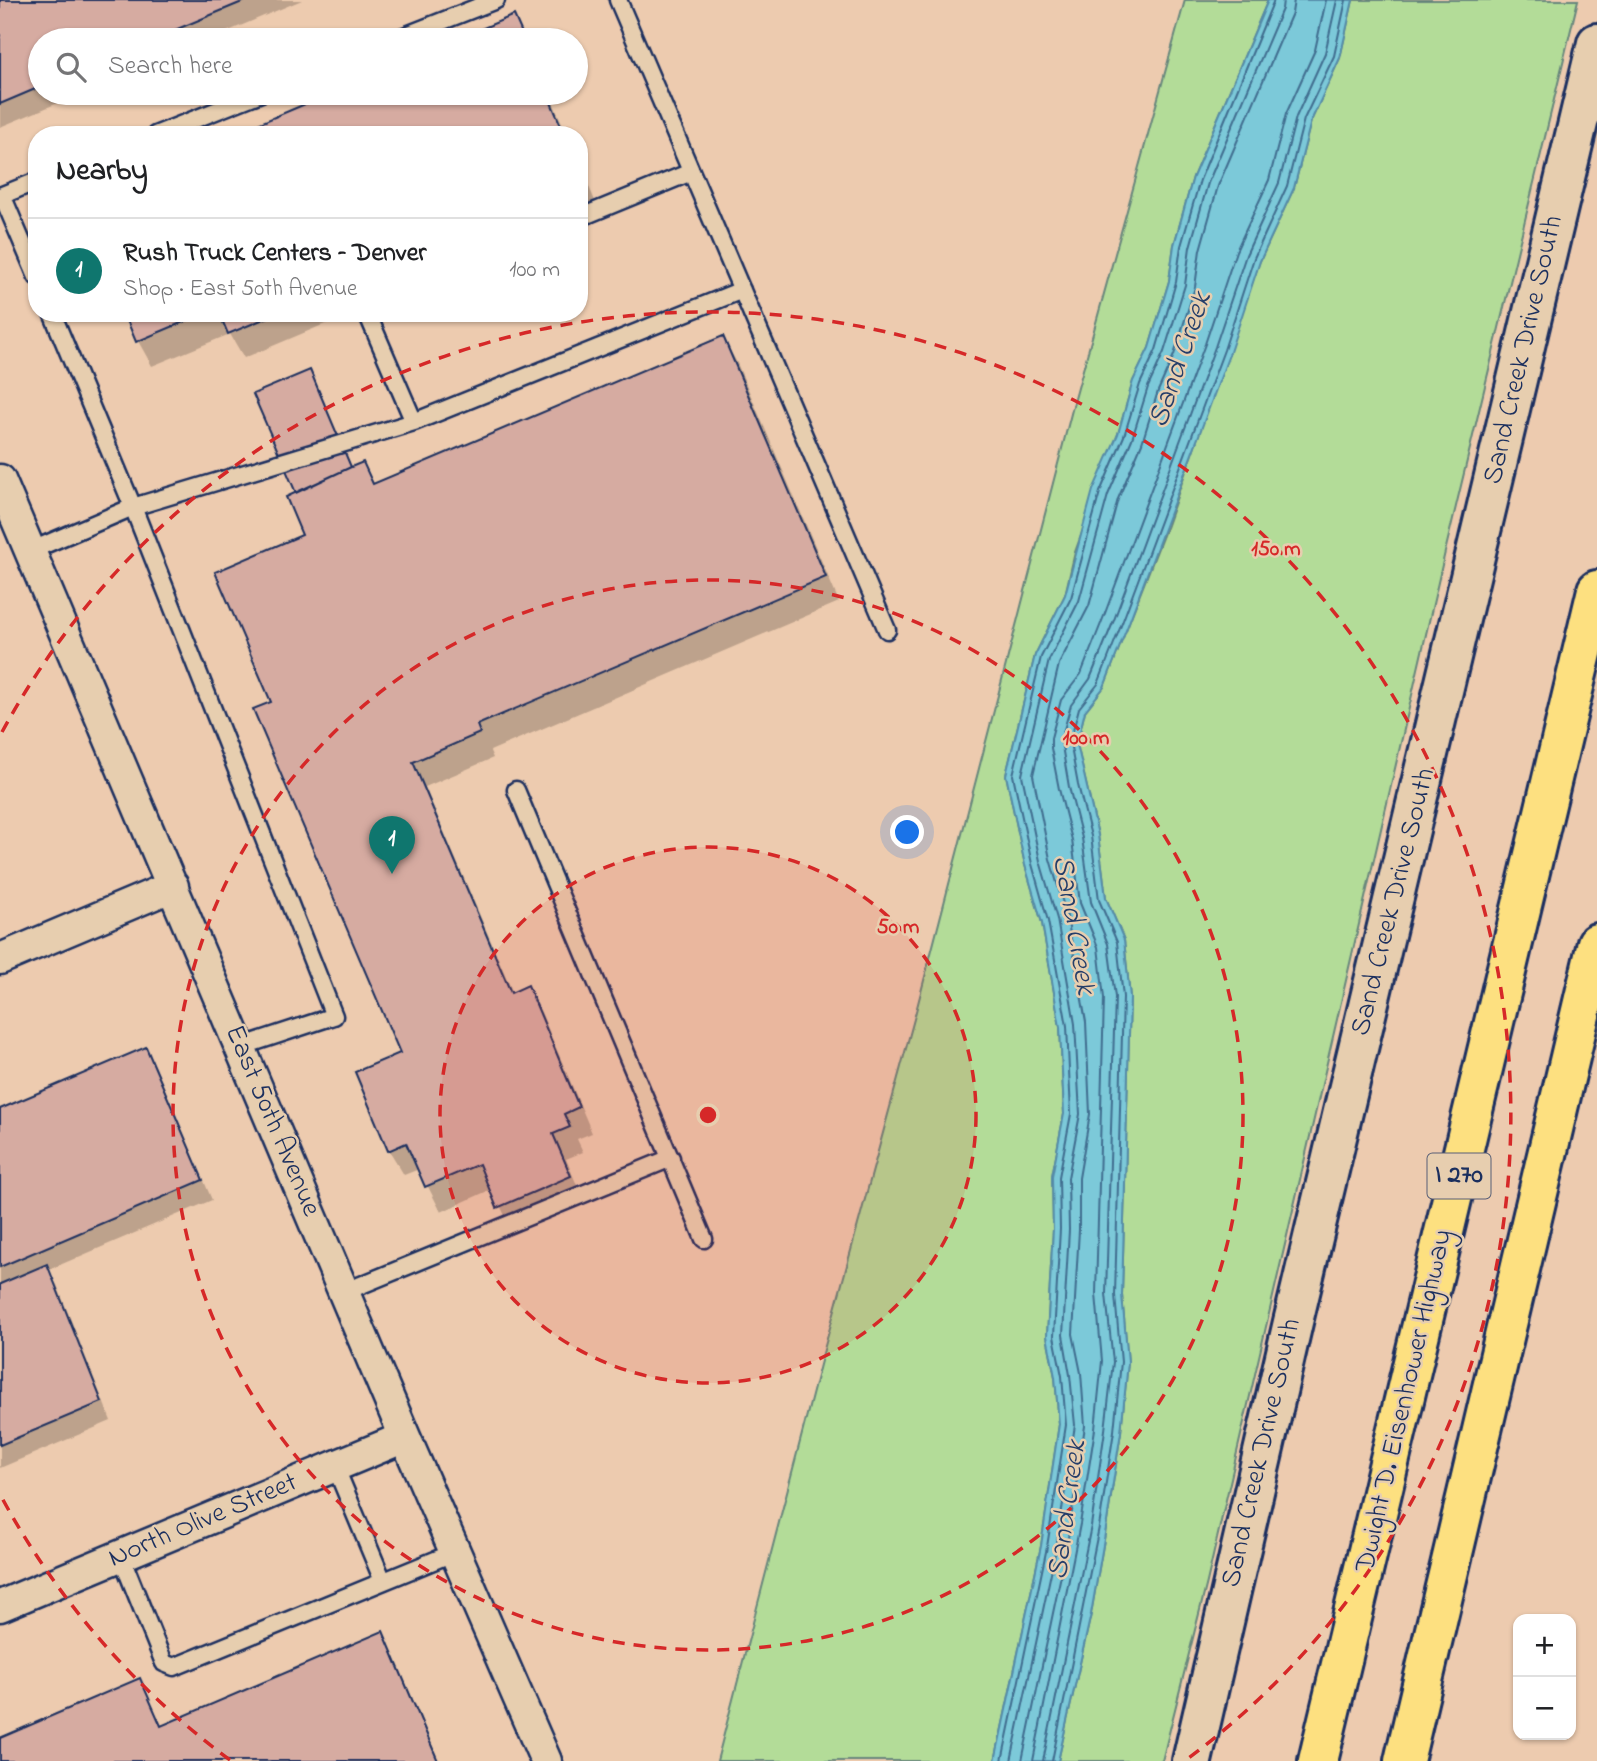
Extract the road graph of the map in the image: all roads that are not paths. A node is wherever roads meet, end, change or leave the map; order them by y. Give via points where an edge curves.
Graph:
1 (496, 0) edge
2 (618, 0) edge
3 (425, 28) edge
4 (1597, 43) edge
5 (231, 105) edge
6 (178, 126) edge
7 (691, 172) junction
8 (28, 184) edge
9 (1, 195) edge
10 (588, 214) edge
11 (28, 256) edge
12 (742, 290) junction
13 (56, 322) edge
14 (371, 322) edge
15 (414, 422) junction
16 (0, 480) edge
17 (133, 507) junction
18 (30, 551) junction
19 (1597, 590) edge
20 (887, 630) dead end
21 (516, 790) dead end
22 (173, 886) junction
23 (1597, 943) edge
24 (0, 959) edge
25 (240, 1046) junction
26 (671, 1158) junction
27 (704, 1239) dead end
28 (344, 1292) junction
29 (405, 1437) junction
30 (335, 1466) junction
31 (455, 1552) junction
32 (121, 1556) junction
33 (383, 1581) junction
34 (0, 1606) edge
35 (545, 1761) edge
36 (1192, 1761) edge
37 (1318, 1761) edge
38 (1404, 1761) edge

1 - 3 lane
2 - 7 lane
4 - 36 main road, Sand Creek Drive South
5 - 6 lane
7 - 10 lane
7 - 12 lane
8 - 9 lane
9 - 11 lane
12 - 15 lane
12 - 20 lane
13 - 17 lane
14 - 15 lane
15 - 17 lane
16 - 18 street, East 50th Avenue
17 - 18 lane
17 - 25 lane via 334,1016
18 - 22 street, East 50th Avenue
19 - 37 highway, Dwight D. Eisenhower Highway / I 270
21 - 26 lane
22 - 24 street
22 - 25 street, East 50th Avenue
23 - 38 highway
25 - 28 street, East 50th Avenue
26 - 27 lane
26 - 28 lane
28 - 29 street, East 50th Avenue
29 - 30 street, North Olive Street
29 - 31 street, East 50th Avenue
30 - 32 street, North Olive Street
30 - 33 lane
31 - 33 lane
31 - 35 street, East 50th Avenue
32 - 33 lane via 164,1663 174,1667
32 - 34 street, North Olive Street

